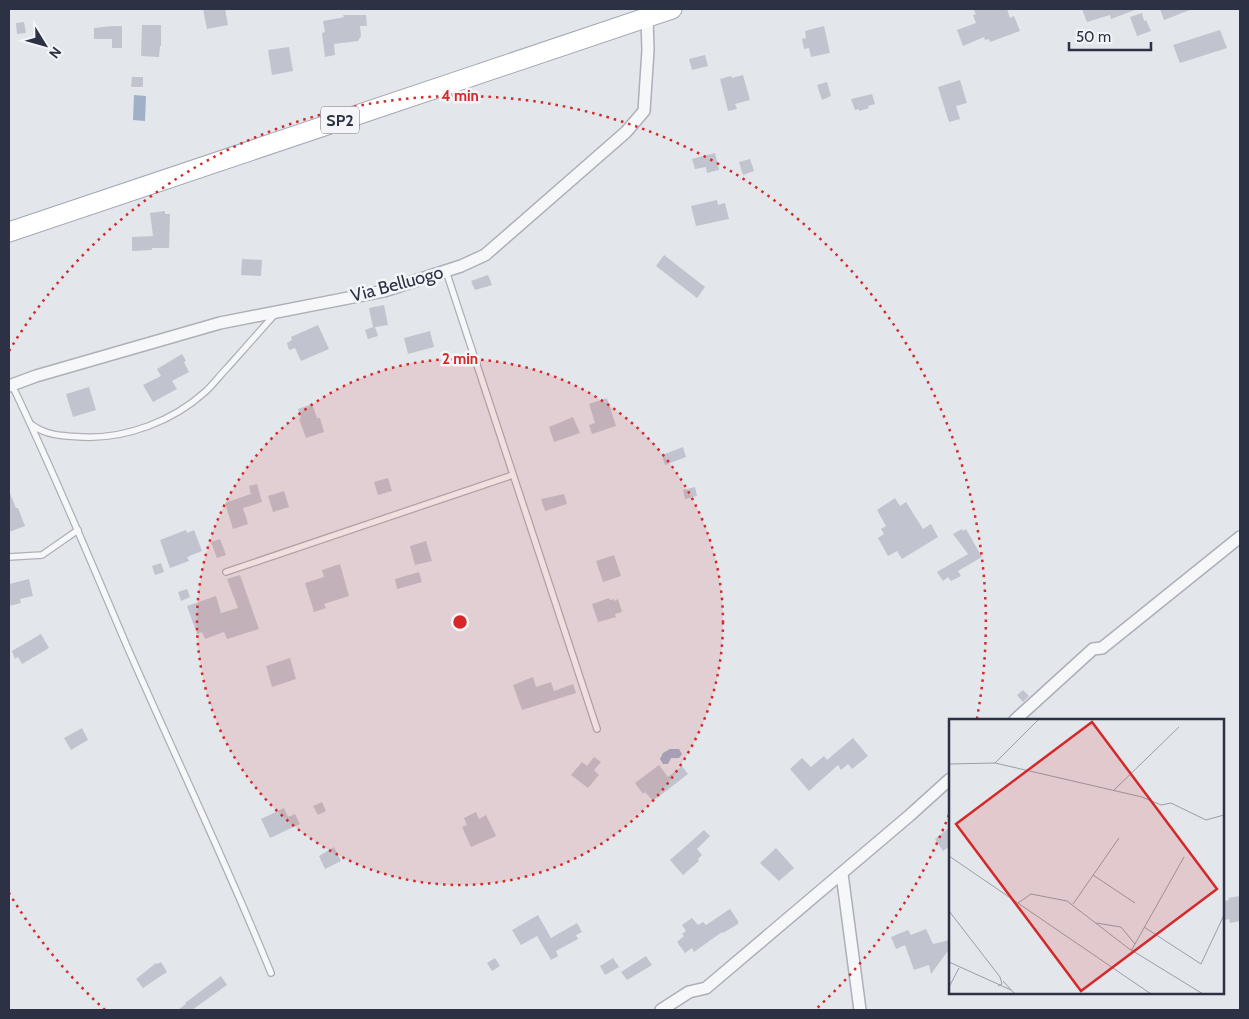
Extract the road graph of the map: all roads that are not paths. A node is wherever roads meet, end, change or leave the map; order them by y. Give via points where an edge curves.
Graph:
1 (672, 9) edge
2 (647, 17) junction
3 (9, 232) edge
4 (446, 271) junction
5 (278, 311) junction
6 (10, 385) edge
7 (31, 425) junction
8 (513, 476) junction
9 (78, 530) junction
10 (1240, 537) edge
11 (9, 557) edge
12 (226, 572) dead end
13 (1016, 719) edge
14 (597, 729) dead end
15 (949, 780) edge
16 (842, 874) junction
17 (270, 973) dead end
18 (661, 1010) edge
19 (860, 1010) edge

1 - 2 main road, SP2
2 - 3 main road, SP2
2 - 4 street, Via Belluogo via 644,112 626,132 485,254
4 - 5 street, Via Belluogo via 384,291
4 - 8 lane
5 - 6 street, Via Belluogo via 220,323
5 - 7 lane via 205,392 160,421 130,433 94,437 56,435
6 - 7 lane
7 - 9 lane
8 - 12 lane
8 - 14 lane
9 - 11 lane via 42,556
9 - 17 lane
10 - 13 street via 1102,648 1093,649
15 - 16 street
16 - 18 street via 706,988 689,992
16 - 19 street

